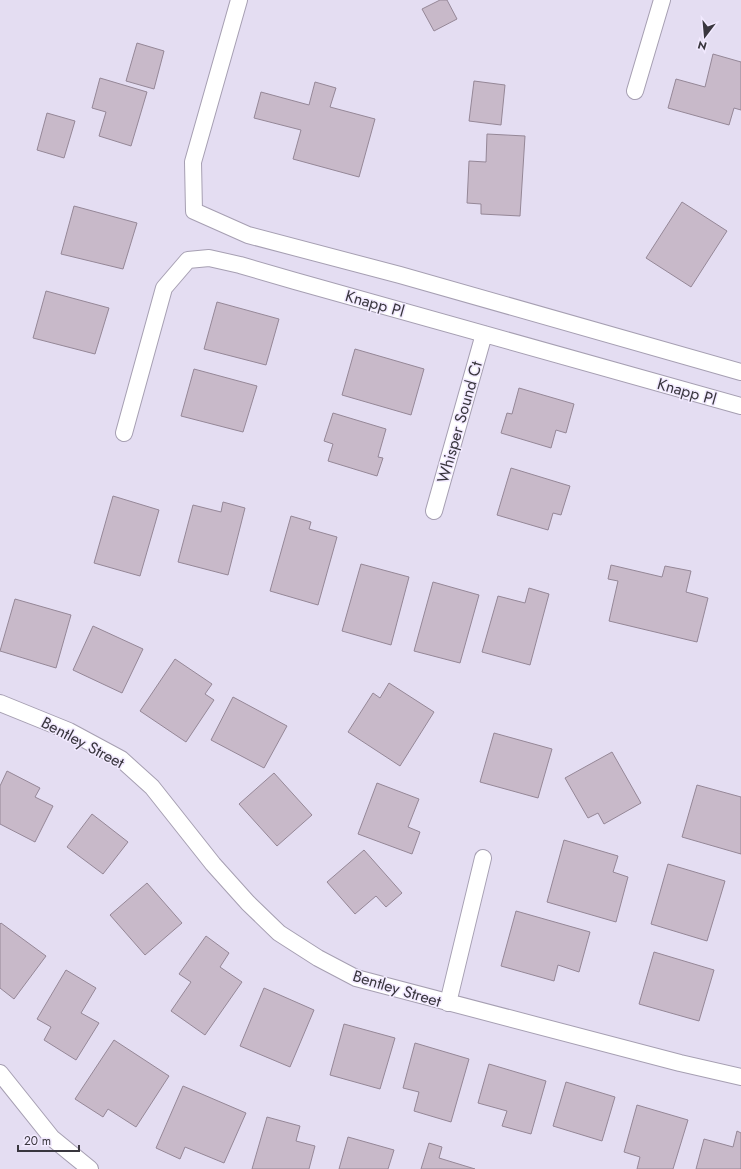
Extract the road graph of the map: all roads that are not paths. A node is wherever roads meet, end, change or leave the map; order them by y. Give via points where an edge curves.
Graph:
1 (239, 0) edge
2 (662, 0) edge
3 (634, 92) dead end
4 (484, 334) junction
5 (741, 372) edge
6 (741, 406) edge
7 (124, 433) dead end
8 (434, 511) dead end
9 (0, 703) edge
10 (483, 858) dead end
11 (448, 1003) junction
12 (740, 1073) edge
13 (0, 1074) edge
14 (90, 1169) edge

1 - 5 street via 193,162 194,212 248,235 400,275
2 - 3 street
4 - 6 street, Knapp Pl
4 - 7 street, Knapp Pl via 240,264 209,258 188,260 164,288
4 - 8 street, Whisper Sound Ct
9 - 11 street, Bentley Street via 69,731 121,759 152,787 213,864 279,933 356,978
10 - 11 street
11 - 12 street, Bentley Street via 680,1063
13 - 14 street via 52,1138

